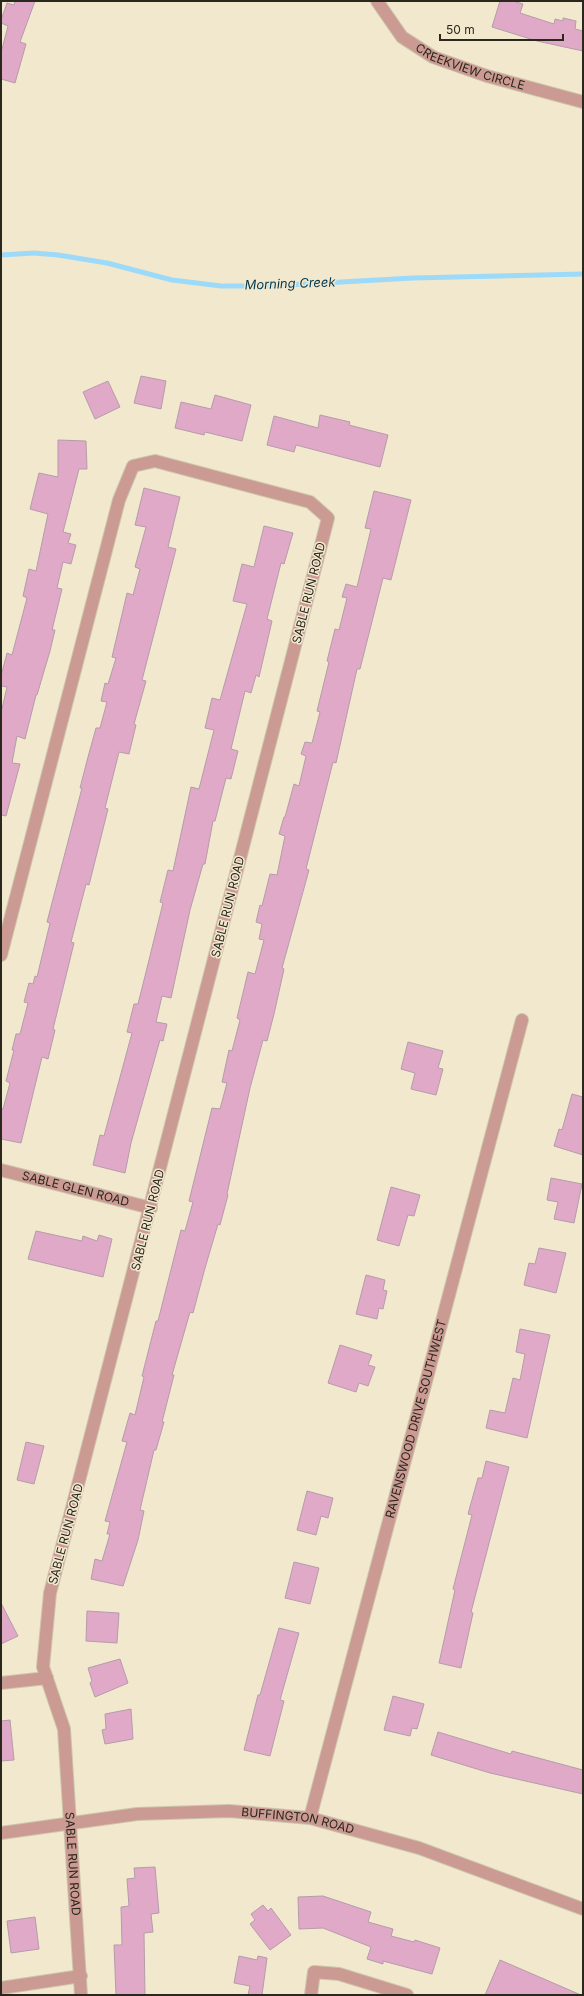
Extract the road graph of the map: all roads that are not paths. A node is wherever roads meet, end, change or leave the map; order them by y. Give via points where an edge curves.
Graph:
1 (377, 1) edge
2 (583, 102) edge
3 (1, 955) edge
4 (522, 1020) dead end
5 (1, 1170) edge
6 (151, 1208) junction
7 (47, 1678) junction
8 (1, 1683) edge
9 (310, 1818) junction
10 (71, 1823) junction
11 (1, 1832) edge
12 (583, 1909) edge
13 (81, 1976) junction
14 (1, 1988) edge
15 (81, 1995) edge
16 (311, 1995) edge
17 (407, 1995) edge

1 - 2 street, CREEKVIEW CIRCLE via 402,36 433,57 487,76
3 - 6 street, SABLE RUN ROAD via 119,500 133,466 155,461 310,502 328,518
4 - 9 street, RAVENSWOOD DRIVE SOUTHWEST
5 - 6 street, SABLE GLEN ROAD
6 - 7 street, SABLE RUN ROAD via 50,1593 44,1667
7 - 8 street
7 - 10 street, SABLE RUN ROAD via 64,1729
9 - 10 street, BUFFINGTON ROAD via 229,1811 137,1814
9 - 12 street, BUFFINGTON ROAD via 419,1848
10 - 11 street, BUFFINGTON ROAD
10 - 13 street, SABLE RUN ROAD
13 - 14 street
13 - 15 street, SABLE RUN ROAD
16 - 17 street via 314,1972 339,1974

